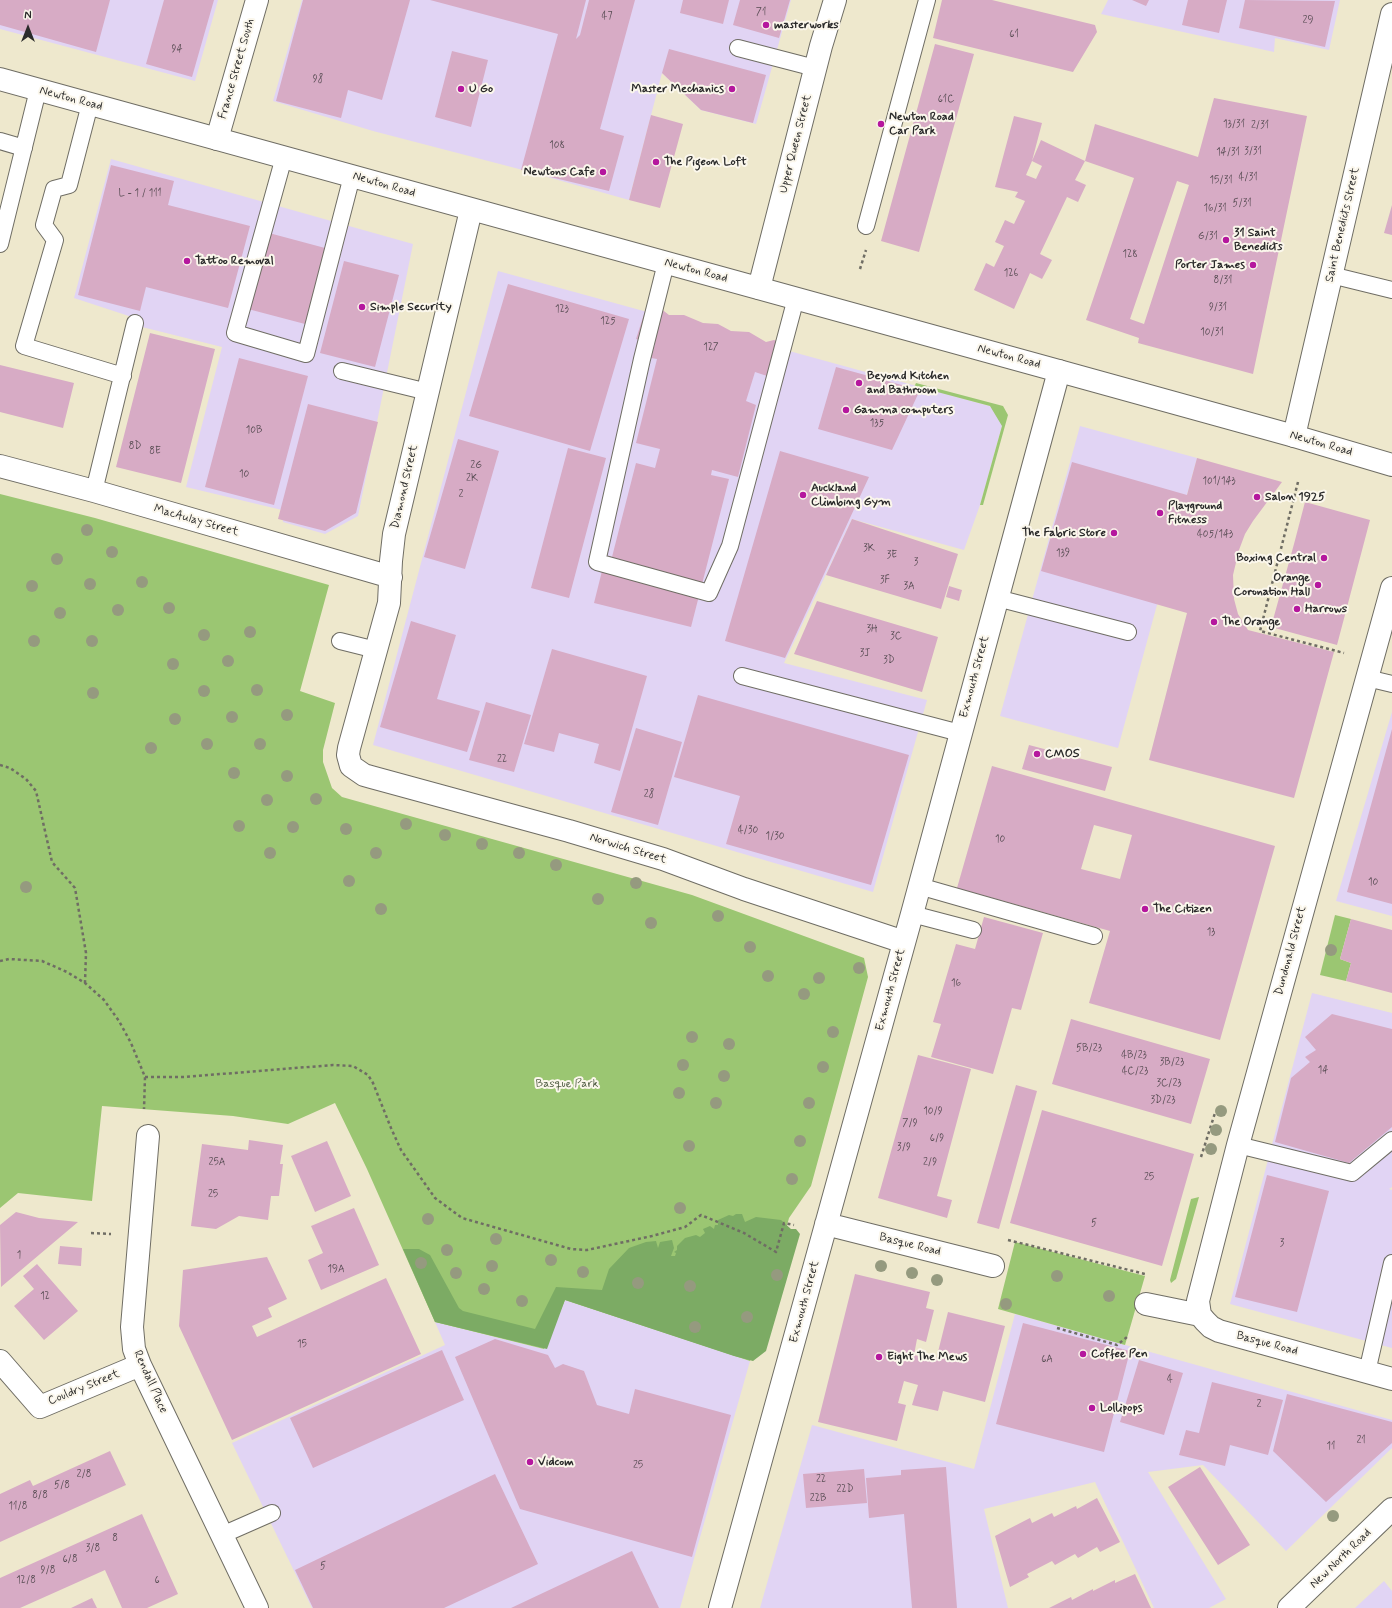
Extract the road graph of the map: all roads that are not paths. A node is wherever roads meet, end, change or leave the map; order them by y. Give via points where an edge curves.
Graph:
1 (256, 0) edge
2 (835, 0) edge
3 (927, 0) edge
4 (1392, 14) edge
5 (738, 48) dead end
6 (815, 68) junction
7 (0, 79) edge
8 (38, 90) junction
9 (90, 104) junction
10 (217, 139) junction
11 (0, 142) edge
12 (24, 148) junction
13 (284, 157) junction
14 (352, 176) junction
15 (471, 210) junction
16 (866, 226) dead end
17 (0, 244) edge
18 (666, 263) junction
19 (1331, 275) junction
20 (759, 288) junction
21 (1392, 290) edge
22 (796, 298) junction
23 (135, 323) dead end
24 (342, 371) dead end
25 (1059, 371) junction
26 (123, 376) junction
27 (428, 392) junction
28 (1294, 436) junction
29 (1392, 465) edge
30 (0, 466) edge
31 (94, 491) junction
32 (391, 577) junction
33 (1392, 588) edge
34 (997, 598) junction
35 (1128, 632) dead end
36 (340, 641) dead end
37 (376, 650) junction
38 (742, 676) dead end
39 (1367, 678) junction
40 (1392, 684) edge
41 (960, 733) junction
42 (351, 766) joint
43 (919, 886) junction
44 (912, 914) junction
45 (973, 930) dead end
46 (1094, 936) dead end
47 (904, 942) junction
48 (148, 1136) road end
49 (1392, 1140) edge
50 (1238, 1145) junction
51 (826, 1224) junction
52 (1392, 1263) edge
53 (993, 1266) dead end
54 (1146, 1304) dead end
55 (1200, 1315) junction
56 (0, 1361) edge
57 (140, 1365) junction
58 (1367, 1372) junction
59 (1392, 1379) edge
60 (1392, 1509) edge
61 (272, 1513) dead end
62 (222, 1535) junction
63 (257, 1608) edge
64 (720, 1608) edge
65 (1289, 1608) edge

1 - 10 street, France Street South
2 - 6 street, Upper Queen Street
3 - 16 lane
4 - 19 street, Saint Benedicts Street
5 - 6 lane
6 - 20 street, Upper Queen Street
7 - 8 street, Newton Road
8 - 9 street, Newton Road
8 - 12 lane
9 - 10 street, Newton Road
9 - 26 lane via 69,185 54,189 44,225 55,240 24,346
10 - 13 street, Newton Road
11 - 12 lane
12 - 17 lane
13 - 14 street, Newton Road
13 - 14 lane via 235,334 306,354
14 - 15 street, Newton Road
15 - 18 street, Newton Road
15 - 27 street, Diamond Street
18 - 20 street, Newton Road
18 - 22 lane via 597,562 709,593 730,546
19 - 21 lane
19 - 28 street, Saint Benedicts Street
20 - 22 street, Newton Road
22 - 25 street, Newton Road
23 - 26 lane
24 - 27 lane
25 - 28 street, Newton Road
25 - 34 street, Exmouth Street
26 - 31 lane
27 - 32 street, Diamond Street via 394,534
28 - 29 street, Newton Road
30 - 31 street, MacAulay Street
31 - 32 street, MacAulay Street
32 - 37 street, Diamond Street via 389,603
33 - 39 street, Dundonald Street
34 - 35 lane
34 - 41 street, Exmouth Street
36 - 37 lane
37 - 42 street, Diamond Street via 349,748
38 - 41 lane
39 - 40 lane
39 - 50 street, Dundonald Street
41 - 43 street, Exmouth Street
42 - 47 street, Norwich Street via 364,775 663,859
43 - 44 street, Exmouth Street
43 - 46 lane
44 - 45 lane
44 - 47 street, Exmouth Street
47 - 51 street, Exmouth Street
48 - 57 street, Rendall Place via 132,1327 134,1349
49 - 50 lane via 1352,1173
50 - 55 street, Dundonald Street via 1199,1294
51 - 53 street, Basque Road
51 - 64 street, Exmouth Street
52 - 58 lane
54 - 55 street
55 - 58 street, Basque Road via 1211,1327 1220,1331
56 - 57 street, Couldry Street via 40,1407
57 - 62 street, Rendall Place
58 - 59 street, Basque Road
60 - 65 street, New North Road
61 - 62 lane
62 - 63 street, Rendall Place

